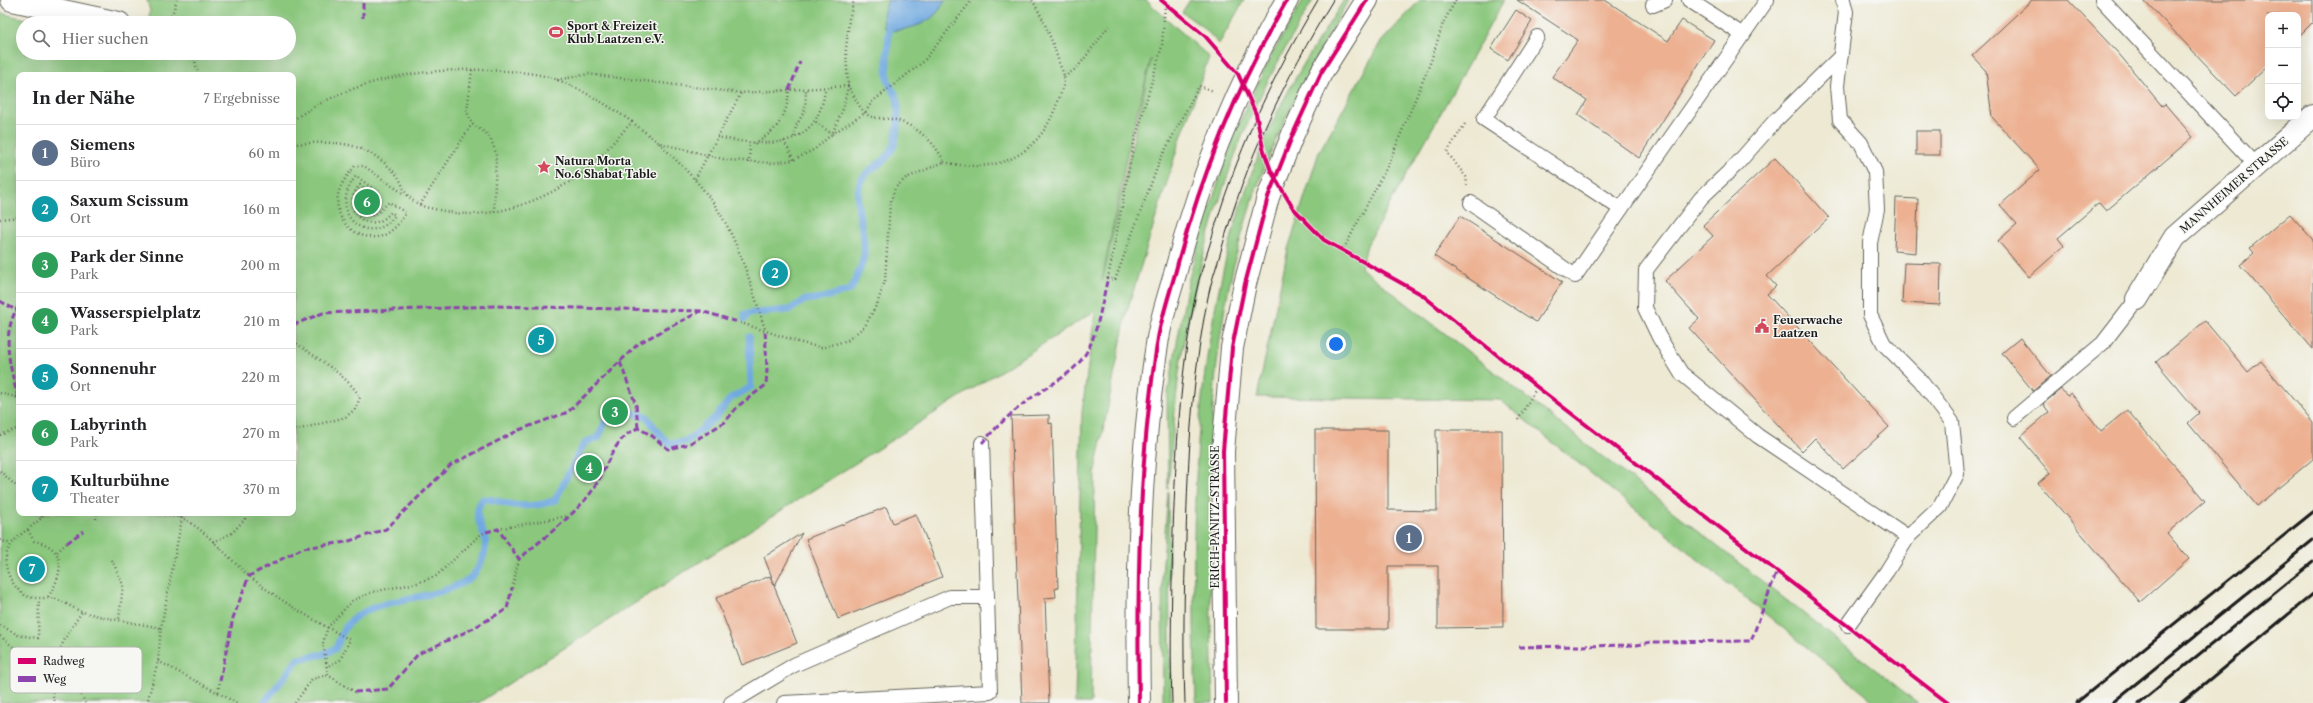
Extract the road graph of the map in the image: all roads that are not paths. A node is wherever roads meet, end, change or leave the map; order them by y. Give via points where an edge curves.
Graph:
1 (12, 0) edge
2 (1287, 0) edge
3 (1368, 0) edge
4 (1689, 0) edge
5 (1767, 0) edge
6 (1843, 0) edge
7 (2102, 0) edge
8 (86, 16) edge
9 (1743, 35) junction
10 (1537, 37) dead end
11 (1841, 56) junction
12 (2313, 116) edge
13 (2256, 165) junction
14 (1471, 203) road end
15 (1621, 209) junction
16 (2136, 299) joint
17 (2014, 418) dead end
18 (982, 443) dead end
19 (1908, 537) junction
20 (987, 597) junction
21 (1848, 625) dead end
22 (731, 703) edge
23 (784, 703) edge
24 (1139, 703) edge
25 (1226, 703) edge

1 - 8 main road
2 - 24 main road via 1237,98 1215,148 1187,227 1158,336 1145,449 1137,605
3 - 25 main road, ERICH-PANITZ-STRASSE via 1321,73 1271,190 1245,284 1232,348 1223,451
4 - 9 lane
5 - 9 lane
6 - 11 lane via 1846,12
7 - 13 lane
9 - 15 lane
10 - 15 lane via 1484,119
11 - 19 lane via 1837,86 1840,120 1861,142 1875,172 1876,209 1870,242 1870,315 1884,344 1920,380 1952,422 1957,474 1940,507
11 - 19 lane via 1701,198 1646,270 1645,308 1681,373 1758,436
12 - 13 main road, MANNHEIMER STRASSE
13 - 16 main road, MANNHEIMER STRASSE via 2175,237
14 - 15 lane via 1575,276
16 - 17 lane via 2104,343
18 - 20 lane
19 - 21 lane
20 - 22 lane via 950,597 794,665
20 - 23 lane via 990,692

